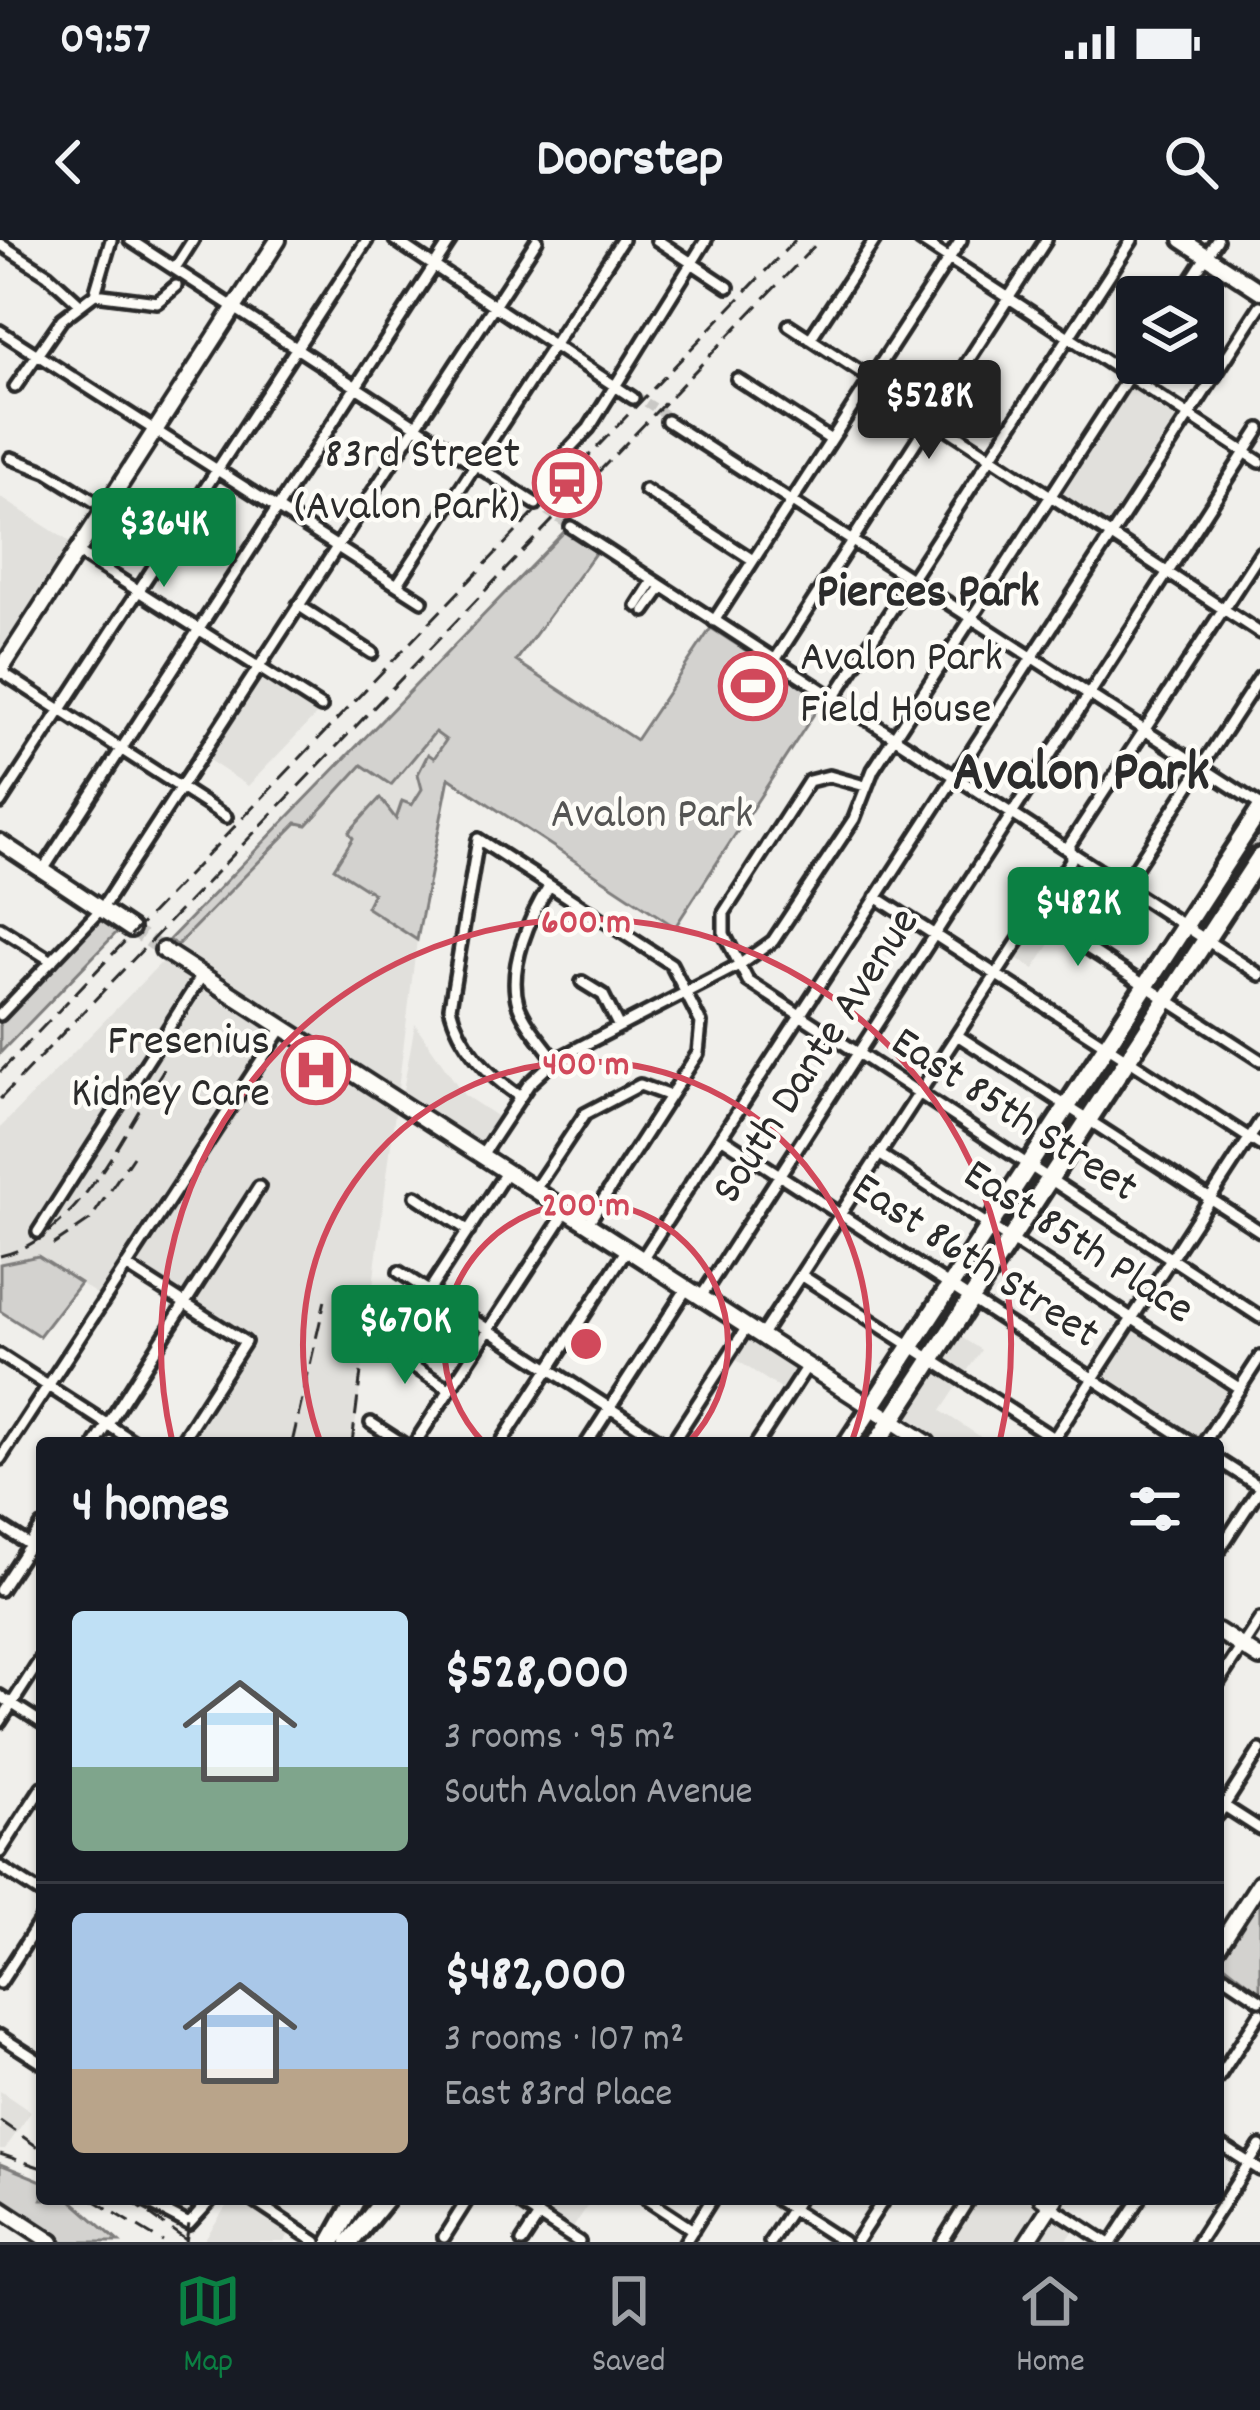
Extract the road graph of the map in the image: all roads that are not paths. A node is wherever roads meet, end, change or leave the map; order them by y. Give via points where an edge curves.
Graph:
1 (111, 240) edge
2 (130, 240) edge
3 (193, 240) edge
4 (278, 240) edge
5 (367, 240) edge
6 (394, 240) edge
7 (451, 240) edge
8 (537, 240) edge
9 (622, 240) edge
10 (657, 240) edge
11 (706, 240) edge
12 (875, 240) edge
13 (920, 240) edge
14 (961, 240) edge
15 (1046, 240) edge
16 (1132, 240) edge
17 (1182, 240) edge
18 (1217, 240) edge
19 (0, 244) edge
20 (1207, 256) junction
21 (949, 259) junction
22 (692, 263) junction
23 (434, 266) junction
24 (175, 268) junction
25 (1194, 276) edge
26 (176, 286) dead end
27 (728, 287) dead end
28 (1260, 291) edge
29 (95, 294) junction
30 (1009, 298) junction
31 (80, 304) junction
32 (494, 306) junction
33 (1260, 306) edge
34 (234, 307) junction
35 (788, 325) dead end
36 (0, 331) edge
37 (1069, 337) junction
38 (810, 339) junction
39 (554, 345) junction
40 (296, 346) junction
41 (36, 354) junction
42 (1116, 368) edge
43 (737, 379) dead end
44 (871, 379) junction
45 (1124, 384) edge
46 (1141, 384) edge
47 (615, 385) junction
48 (357, 386) junction
49 (15, 387) dead end
50 (631, 395) tunnel mouth
51 (1189, 416) junction
52 (931, 418) junction
53 (669, 419) tunnel mouth
54 (416, 425) junction
55 (1260, 429) edge
56 (155, 430) junction
57 (831, 440) junction
58 (566, 451) dead end
59 (1245, 452) junction
60 (991, 457) junction
61 (11, 458) dead end
62 (1260, 462) edge
63 (476, 464) junction
64 (215, 469) junction
65 (645, 490) dead end
66 (1050, 496) junction
67 (792, 500) junction
68 (536, 504) tunnel mouth
69 (105, 508) junction
70 (276, 508) junction
71 (571, 527) tunnel mouth
72 (1111, 536) junction
73 (853, 540) junction
74 (336, 546) junction
75 (76, 552) junction
76 (1260, 553) edge
77 (753, 560) junction
78 (1167, 573) junction
79 (913, 579) junction
80 (657, 584) junction
81 (397, 585) junction
82 (137, 590) junction
83 (422, 601) dead end
84 (298, 605) junction
85 (641, 609) dead end
86 (1223, 609) junction
87 (972, 617) junction
88 (714, 620) junction
89 (198, 629) junction
90 (1260, 633) edge
91 (372, 653) dead end
92 (1032, 657) junction
93 (775, 660) junction
94 (258, 666) junction
95 (0, 671) edge
96 (1260, 677) edge
97 (1089, 694) junction
98 (834, 698) junction
99 (321, 707) dead end
100 (60, 710) junction
101 (1145, 730) junction
102 (894, 737) junction
103 (121, 749) junction
104 (1201, 766) junction
105 (955, 777) junction
106 (865, 786) junction
107 (180, 787) junction
108 (0, 803) edge
109 (1260, 807) edge
110 (1013, 814) junction
111 (226, 817) dead end
112 (0, 842) edge
113 (1071, 852) junction
114 (1260, 857) edge
115 (43, 870) junction
116 (549, 886) junction
117 (1124, 887) junction
118 (1207, 890) junction
119 (876, 897) junction
120 (102, 908) junction
121 (1036, 914) junction
122 (128, 925) tunnel mouth
123 (1183, 926) junction
124 (0, 928) edge
125 (936, 936) junction
126 (1206, 940) junction
127 (168, 951) tunnel mouth
128 (52, 961) junction
129 (739, 965) junction
130 (1184, 973) junction
131 (203, 974) junction
132 (996, 975) junction
133 (1260, 975) edge
134 (582, 982) dead end
135 (1144, 986) junction
136 (686, 993) junction
137 (1167, 1000) junction
138 (1, 1014) edge
139 (798, 1018) junction
140 (283, 1026) junction
141 (619, 1027) junction
142 (957, 1035) junction
143 (1105, 1046) junction
144 (858, 1056) junction
145 (555, 1060) junction
146 (1127, 1060) junction
147 (1260, 1060) edge
148 (918, 1095) junction
149 (670, 1096) junction
150 (520, 1097) junction
151 (1066, 1106) junction
152 (1088, 1120) junction
153 (1260, 1122) edge
154 (721, 1137) junction
155 (1249, 1138) junction
156 (1260, 1145) edge
157 (879, 1154) junction
158 (482, 1155) junction
159 (1028, 1166) junction
160 (508, 1172) junction
161 (781, 1177) junction
162 (1049, 1180) junction
163 (259, 1187) dead end
164 (536, 1190) junction
165 (416, 1196) dead end
166 (1210, 1198) junction
167 (567, 1210) junction
168 (840, 1215) junction
169 (588, 1223) junction
170 (988, 1226) junction
171 (469, 1231) junction
172 (1260, 1231) edge
173 (38, 1232) dead end
174 (1010, 1240) junction
175 (628, 1249) junction
176 (642, 1259) junction
177 (1171, 1259) junction
178 (126, 1266) junction
179 (399, 1272) dead end
180 (801, 1275) junction
181 (949, 1286) junction
182 (687, 1288) junction
183 (429, 1291) junction
184 (701, 1297) junction
185 (971, 1300) junction
186 (185, 1304) junction
187 (1260, 1316) edge
188 (1132, 1318) junction
189 (747, 1327) junction
190 (489, 1329) junction
191 (761, 1336) junction
192 (910, 1346) junction
193 (384, 1348) dead end
194 (0, 1355) edge
195 (1260, 1357) edge
196 (932, 1360) junction
197 (807, 1366) junction
198 (550, 1368) junction
199 (1093, 1379) junction
200 (888, 1382) junction
201 (48, 1386) junction
202 (1240, 1388) junction
203 (449, 1389) junction
204 (872, 1407) junction
205 (610, 1408) junction
206 (892, 1421) junction
207 (371, 1423) dead end
208 (108, 1425) junction
209 (100, 1437) edge
210 (127, 1437) edge
211 (184, 1437) edge
212 (393, 1437) edge
213 (419, 1437) edge
214 (504, 1437) edge
215 (590, 1437) edge
216 (658, 1437) edge
217 (672, 1437) edge
218 (761, 1437) edge
219 (852, 1437) edge
220 (876, 1437) edge
221 (880, 1437) edge
222 (917, 1437) edge
223 (1048, 1437) edge
224 (1058, 1437) edge
225 (1183, 1437) edge
226 (1208, 1437) edge
227 (0, 1460) edge
228 (1224, 1464) edge
229 (1260, 1488) edge
230 (0, 1526) edge
231 (36, 1535) edge
232 (1224, 1543) edge
233 (29, 1545) junction
234 (36, 1549) edge
235 (0, 1590) edge
236 (1260, 1619) edge
237 (1224, 1634) edge
238 (1242, 1646) junction
239 (1260, 1658) edge
240 (36, 1666) edge
241 (1224, 1674) edge
242 (0, 1696) edge
243 (12, 1704) junction
244 (36, 1719) edge
245 (0, 1722) edge
246 (1260, 1750) edge
247 (36, 1796) edge
248 (1224, 1801) edge
249 (1224, 1809) edge
250 (1260, 1829) edge
251 (0, 1852) edge
252 (0, 1867) edge
253 (1260, 1882) edge
254 (36, 1890) edge
255 (36, 1927) edge
256 (1224, 1938) edge
257 (1224, 1976) edge
258 (0, 1983) edge
259 (1260, 2000) edge
260 (1260, 2013) edge
261 (0, 2036) edge
262 (36, 2059) edge
263 (1224, 2069) edge
264 (1260, 2146) edge
265 (1224, 2147) edge
266 (1249, 2163) junction
267 (1260, 2170) edge
268 (1224, 2202) edge
269 (153, 2205) edge
270 (206, 2205) edge
271 (268, 2205) edge
272 (353, 2205) edge
273 (380, 2205) edge
274 (464, 2205) edge
275 (522, 2205) edge
276 (655, 2205) edge
277 (708, 2205) edge
278 (794, 2205) edge
279 (796, 2205) edge
280 (880, 2205) edge
281 (965, 2205) edge
282 (1046, 2205) edge
283 (1054, 2205) edge
284 (1136, 2205) edge
285 (1222, 2205) edge
286 (0, 2208) edge
287 (539, 2216) junction
288 (692, 2230) junction
289 (444, 2237) dead end
290 (52, 2242) edge
291 (316, 2242) edge
292 (332, 2242) edge
293 (350, 2242) edge
294 (522, 2242) edge
295 (579, 2242) edge
296 (685, 2242) edge
297 (770, 2242) edge
298 (843, 2242) edge
299 (856, 2242) edge
300 (942, 2242) edge
301 (1027, 2242) edge
302 (1109, 2242) edge
303 (1198, 2242) edge

1 - 29 street
2 - 24 street
3 - 24 street
4 - 34 main road
5 - 40 street
6 - 23 street
7 - 23 street
8 - 32 street
9 - 39 street
10 - 22 street
11 - 22 street
12 - 38 street
13 - 21 street
14 - 21 street
15 - 30 street
16 - 37 street
17 - 20 main road
18 - 20 street
19 - 31 street
20 - 25 street
20 - 28 main road
21 - 30 street
21 - 44 street
22 - 27 street
22 - 47 street
23 - 32 street
23 - 48 street
24 - 34 street
26 - 29 street via 157,302
29 - 31 street
30 - 37 street
30 - 52 street
31 - 41 street
32 - 39 street
32 - 54 street
33 - 51 street
34 - 40 street
34 - 56 main road
35 - 38 street
36 - 41 street
37 - 42 street
37 - 60 street
38 - 44 street
39 - 47 street
39 - 63 street
40 - 48 street
40 - 64 street
41 - 49 street
41 - 56 street
43 - 57 street
44 - 52 street
44 - 57 street
45 - 66 street
46 - 51 street
47 - 50 street
47 - 58 street
48 - 54 street
48 - 70 street
51 - 59 street
51 - 72 street
52 - 60 street
52 - 73 street
53 - 67 street
54 - 63 street
54 - 74 street
55 - 59 street, South Dante Avenue
56 - 64 street
56 - 69 main road
57 - 67 street
59 - 62 street
59 - 78 street, South Dante Avenue
60 - 66 street
60 - 79 street
61 - 69 street
63 - 68 street
63 - 81 street
64 - 70 street
64 - 82 street
65 - 77 street
66 - 72 street
66 - 87 street
67 - 73 street
67 - 77 street
69 - 75 main road
70 - 74 street
70 - 89 street
71 - 80 street
72 - 78 street
72 - 92 street
73 - 79 street
73 - 93 street
74 - 81 street
74 - 84 street
75 - 82 street
75 - 95 main road
76 - 86 street
77 - 88 street
78 - 86 street
78 - 97 street, South Dante Avenue
79 - 87 street
79 - 98 street
80 - 85 street
80 - 88 street
81 - 83 street
82 - 89 street
82 - 100 street
84 - 91 street
84 - 94 street
86 - 90 street
86 - 101 street
87 - 92 street
87 - 102 street
88 - 93 street
89 - 94 street
89 - 103 street
92 - 97 street
92 - 105 street
93 - 98 street
94 - 99 street
94 - 107 street
95 - 100 street
96 - 104 street
97 - 101 street
97 - 110 street, South Dante Avenue
98 - 102 street
100 - 103 street
100 - 108 street
101 - 104 street
101 - 113 street
102 - 105 street
102 - 106 street
103 - 107 street
103 - 115 street
104 - 109 street
104 - 117 street
105 - 110 street
105 - 119 street
106 - 129 street via 854,819 784,929
106 - 129 street via 829,776 805,786 724,913
107 - 111 street
107 - 120 street
109 - 118 highway
110 - 113 street
110 - 125 street, South Dante Avenue
112 - 115 main road
113 - 117 street
113 - 121 street
114 - 126 highway
115 - 120 main road
116 - 136 street via 671,964
116 - 145 street via 528,923 516,995
116 - 150 street via 478,839 451,1007 487,1070
117 - 123 street
118 - 123 highway
118 - 126 highway via 1199,928
119 - 125 street
119 - 139 street
120 - 122 main road
120 - 128 street
121 - 132 street
121 - 135 street
123 - 126 street
123 - 130 highway via 1190,940
123 - 135 highway
124 - 128 street
125 - 132 street
125 - 144 street, South Dante Avenue
126 - 130 highway
126 - 133 street
127 - 131 main road
128 - 138 street
129 - 136 street
129 - 139 street, East 85th Street via 760,993
130 - 137 highway
131 - 140 main road
131 - 173 street
132 - 142 street
132 - 143 street
134 - 141 street via 603,995
135 - 137 street
135 - 143 highway
136 - 141 street
136 - 149 street via 703,1042
137 - 146 highway
137 - 147 street
139 - 144 street, East 85th Street
139 - 154 street
140 - 158 main road
140 - 178 street
141 - 145 street
142 - 148 street
142 - 151 street
143 - 146 street
143 - 151 highway
144 - 148 street, East 85th Street
144 - 161 street, South Dante Avenue
145 - 150 street
146 - 152 highway
146 - 155 street
148 - 157 street
148 - 159 street, East 85th Street
149 - 164 street via 640,1085 592,1108
149 - 169 street
150 - 158 street
151 - 152 street
151 - 159 highway
152 - 162 highway
152 - 166 street
153 - 155 street
154 - 161 street, East 86th Street
154 - 176 street
155 - 156 street
155 - 166 street
157 - 168 street
157 - 170 street, East 85th Place
158 - 160 main road
159 - 162 street, East 85th Street
159 - 170 highway
160 - 164 main road
160 - 171 street
161 - 168 street, East 86th Street
161 - 184 street, South Dante Avenue
162 - 174 highway
162 - 177 street, East 85th Street
163 - 186 street
164 - 167 main road
165 - 171 street
166 - 172 street
166 - 177 street
167 - 169 main road
167 - 190 street
168 - 180 street
168 - 181 street, East 86th Street
169 - 175 main road
170 - 174 street, East 85th Place
170 - 181 highway
171 - 183 street
174 - 185 highway
174 - 188 street, East 85th Place
175 - 176 main road
175 - 198 street
176 - 182 main road
177 - 187 street, East 85th Street
177 - 188 street
178 - 186 street
178 - 201 street
179 - 183 street
180 - 191 street
180 - 192 street
181 - 185 street, East 86th Street
181 - 192 highway
182 - 184 main road
182 - 205 street
183 - 190 street
184 - 189 main road
185 - 196 highway
185 - 199 street, East 86th Street
186 - 208 street
186 - 211 street via 245,1342
188 - 199 street
188 - 202 street, East 85th Place
189 - 191 main road
189 - 217 street
190 - 198 street
190 - 203 street
191 - 197 main road
192 - 196 street
192 - 200 highway
193 - 203 street
194 - 201 street
195 - 202 street
196 - 206 highway
196 - 223 street
197 - 204 main road
197 - 218 street
198 - 205 street
198 - 214 street
199 - 224 street
199 - 225 street, East 86th Street
200 - 204 highway
200 - 206 highway
201 - 208 street
201 - 227 street
202 - 226 street
203 - 213 street
204 - 206 main road
204 - 219 highway
204 - 220 highway
205 - 215 street
205 - 216 street
206 - 221 highway
206 - 222 main road
207 - 212 street
208 - 209 street
208 - 210 street
228 - 229 street
229 - 232 street
230 - 233 street
231 - 233 street
233 - 234 street
233 - 235 street
236 - 238 street
237 - 238 main road
238 - 239 main road
238 - 241 street
240 - 243 street
242 - 243 street
243 - 244 street
243 - 245 street
246 - 248 street
247 - 251 street
249 - 250 street
252 - 254 street
253 - 256 main road
255 - 258 street
257 - 259 street
260 - 263 street
261 - 262 street
264 - 266 street
265 - 266 street
266 - 267 street
266 - 268 street
269 - 270 street via 189,2224
271 - 291 street
272 - 292 highway
273 - 293 highway
274 - 289 street
275 - 287 street
276 - 288 street
277 - 288 street
278 - 297 street
279 - 298 street
280 - 299 street
281 - 300 street
282 - 301 main road
283 - 302 street
284 - 302 street
285 - 303 street
286 - 290 main road
287 - 294 street
287 - 295 street
288 - 296 street

